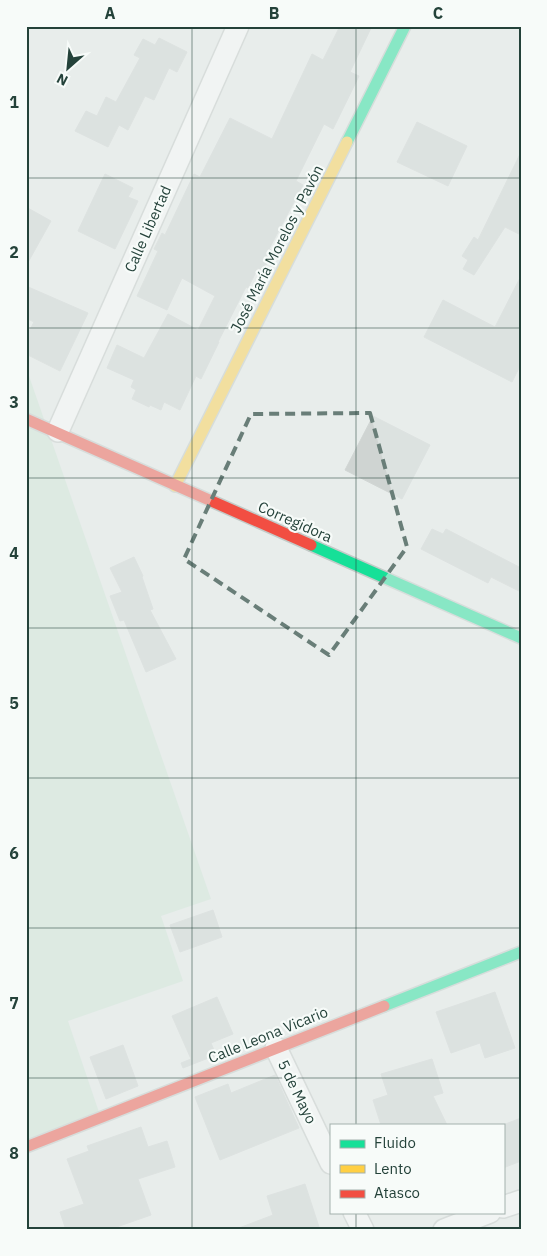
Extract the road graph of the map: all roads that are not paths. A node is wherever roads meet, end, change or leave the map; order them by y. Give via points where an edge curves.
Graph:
1 (238, 26) edge
2 (405, 26) edge
3 (26, 419) edge
4 (58, 432) junction
5 (175, 486) junction
6 (521, 638) edge
7 (521, 952) edge
8 (276, 1048) junction
9 (26, 1147) edge
10 (330, 1161) edge
11 (521, 1201) edge
12 (504, 1207) edge
13 (355, 1214) edge
14 (485, 1214) edge
15 (363, 1230) edge
16 (444, 1230) edge

1 - 4 street, Calle Libertad
2 - 5 street, José María Morelos y Pavón
3 - 4 street, Corregidora
4 - 5 street, Corregidora
5 - 6 street, Corregidora
7 - 8 street, Calle Leona Vicario
8 - 9 street, Calle Leona Vicario
8 - 10 street, 5 de Mayo
11 - 12 street
13 - 15 street
14 - 16 street

